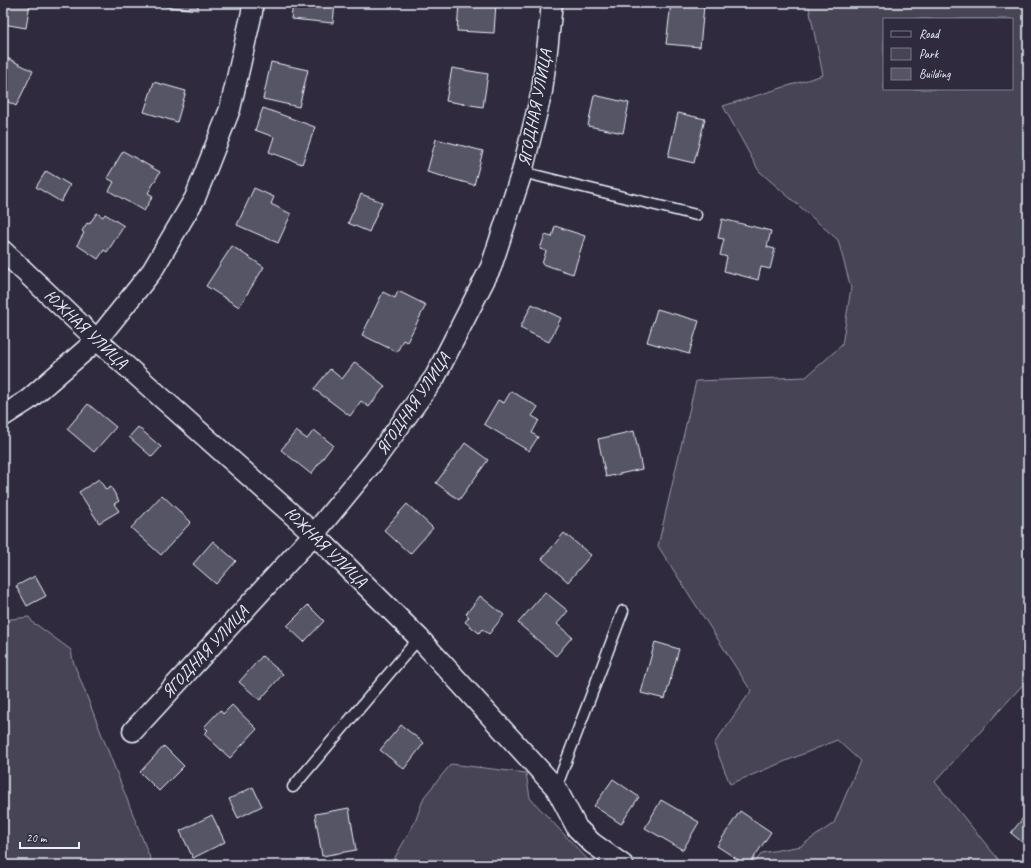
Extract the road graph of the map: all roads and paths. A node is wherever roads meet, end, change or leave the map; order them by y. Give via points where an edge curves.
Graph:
1 (252, 3) edge
2 (552, 3) edge
3 (522, 172) junction
4 (696, 214) dead end
5 (3, 251) edge
6 (97, 340) junction
7 (3, 416) edge
8 (314, 534) junction
9 (623, 611) dead end
10 (420, 638) junction
11 (133, 731) dead end
12 (293, 787) dead end
13 (556, 788) junction
14 (624, 865) edge

1 - 6 street via 230,109 195,198 152,271
2 - 3 street, ЯГОДНАЯ УЛИЦА via 542,91
3 - 4 lane
3 - 8 street, ЯГОДНАЯ УЛИЦА via 491,267 435,377 374,461
5 - 6 street, ЮЖНАЯ УЛИЦА
6 - 7 street via 28,400
6 - 8 street, ЮЖНАЯ УЛИЦА
8 - 10 street, ЮЖНАЯ УЛИЦА
8 - 11 street, ЯГОДНАЯ УЛИЦА
9 - 13 lane
10 - 12 lane
10 - 13 street, ЮЖНАЯ УЛИЦА
13 - 14 street, ЮЖНАЯ УЛИЦА via 578,828 592,843

